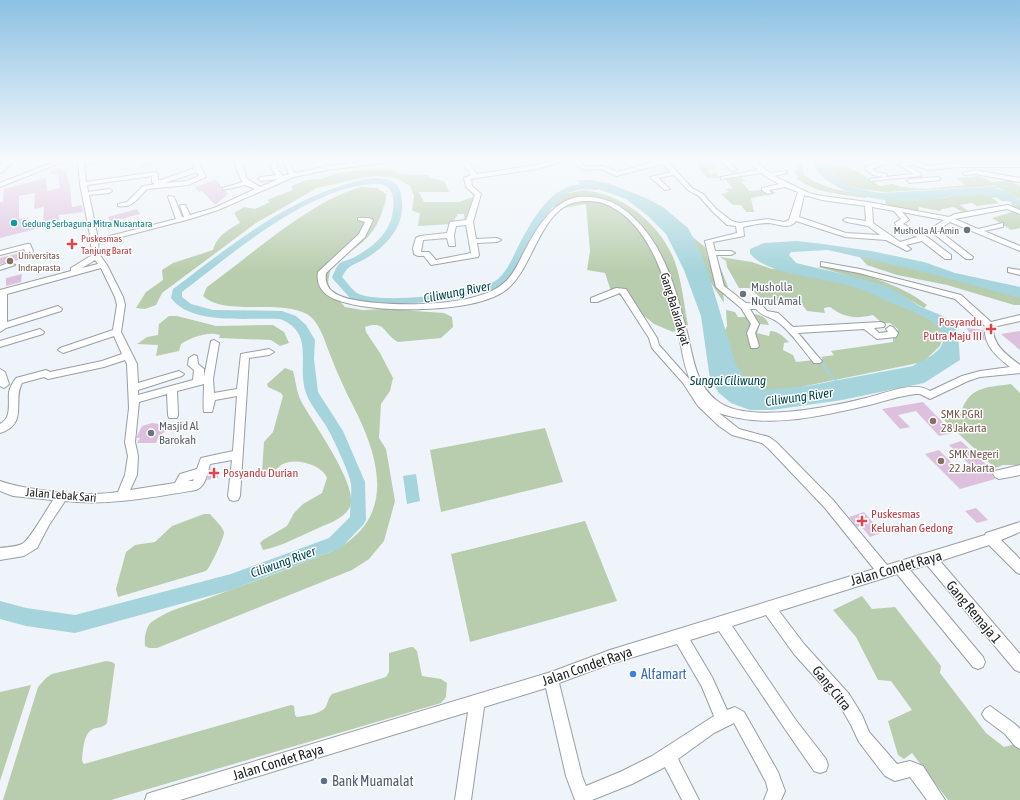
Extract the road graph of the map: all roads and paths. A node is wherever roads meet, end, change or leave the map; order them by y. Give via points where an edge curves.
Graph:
1 (86, 197) edge
2 (136, 197) edge
3 (171, 197) dead end
4 (241, 197) edge
5 (477, 197) edge
6 (703, 197) edge
7 (801, 197) edge
8 (820, 197) edge
9 (868, 204) junction
10 (120, 205) dead end
11 (183, 206) dead end
12 (896, 209) junction
13 (1020, 212) edge
14 (188, 218) junction
15 (795, 218) junction
16 (360, 219) dead end
17 (950, 219) junction
18 (180, 220) junction
19 (847, 220) dead end
20 (469, 222) junction
21 (870, 224) junction
22 (739, 225) junction
23 (1000, 225) dead end
24 (978, 231) junction
25 (450, 235) junction
26 (888, 238) junction
27 (923, 238) junction
28 (498, 240) dead end
29 (95, 242) junction
30 (473, 242) junction
31 (452, 244) dead end
32 (898, 245) junction
33 (1020, 248) edge
34 (907, 249) dead end
35 (29, 251) dead end
36 (0, 253) edge
37 (713, 253) junction
38 (730, 253) dead end
39 (96, 256) junction
40 (948, 257) dead end
41 (969, 257) dead end
42 (824, 264) dead end
43 (11, 265) dead end
44 (103, 265) junction
45 (0, 268) edge
46 (1011, 270) dead end
47 (1020, 273) edge
48 (64, 276) junction
49 (1, 292) edge
50 (594, 300) dead end
51 (744, 306) junction
52 (58, 309) dead end
53 (1020, 318) edge
54 (881, 325) dead end
55 (989, 325) junction
56 (867, 327) junction
57 (1, 328) edge
58 (890, 329) dead end
59 (792, 330) junction
60 (40, 332) dead end
61 (117, 332) junction
62 (214, 343) dead end
63 (0, 344) edge
64 (754, 346) dead end
65 (63, 350) dead end
66 (268, 352) dead end
67 (128, 355) junction
68 (194, 358) dead end
69 (817, 362) dead end
70 (1020, 369) edge
71 (0, 372) edge
72 (179, 374) dead end
73 (208, 379) junction
74 (198, 382) junction
75 (4, 384) dead end
76 (134, 388) junction
77 (172, 390) junction
78 (242, 392) junction
79 (210, 397) junction
80 (134, 400) junction
81 (208, 409) dead end
82 (173, 415) dead end
83 (0, 429) edge
84 (238, 454) junction
85 (1020, 470) edge
86 (999, 474) dead end
87 (0, 486) edge
88 (122, 496) junction
89 (234, 496) dead end
90 (62, 497) junction
91 (1018, 529) edge
92 (990, 537) junction
93 (0, 554) edge
94 (929, 558) junction
95 (899, 566) junction
96 (1020, 568) edge
97 (884, 571) junction
98 (768, 607) junction
99 (722, 623) junction
100 (680, 636) junction
101 (978, 662) dead end
102 (1020, 665) edge
103 (552, 679) junction
104 (477, 702) junction
105 (990, 714) dead end
106 (723, 719) junction
107 (1020, 741) edge
108 (668, 757) junction
109 (820, 765) dead end
110 (583, 798) edge
111 (153, 800) edge
112 (463, 800) edge
113 (691, 800) edge
114 (772, 800) edge
115 (937, 800) edge

1 - 29 street
2 - 10 street via 129,204
3 - 18 street
4 - 14 street
5 - 20 street
6 - 22 street via 726,221
7 - 15 street
8 - 9 street
9 - 12 street
9 - 21 street
11 - 14 street
12 - 17 street
12 - 27 street via 904,220 899,223 900,225
13 - 17 street via 1008,207
14 - 18 street
15 - 22 street via 792,222 784,224 768,221
15 - 26 street via 845,235
16 - 70 street, Gang Balairakyat via 369,220 363,234 322,272 322,286 335,296 356,302 436,306 474,300 505,287 515,276 539,233 563,204 588,198 612,204 635,223 651,242 673,293 692,373 697,384 708,400 729,413 785,416 857,404 918,390 930,395 964,378
17 - 24 street
17 - 41 street via 933,230
18 - 29 street
19 - 21 street
20 - 25 street via 454,223
20 - 30 street
21 - 26 street
22 - 37 street via 741,234 710,239
23 - 24 street
24 - 33 street
25 - 30 street via 420,238 418,254 426,254 434,264 471,257 475,255
25 - 31 street
26 - 32 street
27 - 32 street
27 - 40 street
28 - 30 street
29 - 39 street
32 - 34 street
35 - 36 street via 27,246
37 - 38 street
37 - 51 street via 720,287
39 - 44 street
39 - 48 street
42 - 55 street via 958,297
43 - 45 street
44 - 48 street
44 - 61 street via 121,305
46 - 47 street
48 - 49 street
49 - 57 street
50 - 97 street via 622,291 653,338 655,346 711,413 736,432 765,440 772,445 829,504
51 - 59 street via 758,306 764,313 776,316
51 - 64 street via 755,324 752,333
52 - 57 street
53 - 55 street
54 - 56 street
55 - 70 street via 987,333 993,347
56 - 58 street via 877,336 893,335
56 - 59 street
59 - 69 street
60 - 63 street
61 - 65 street
61 - 67 street
62 - 73 street
66 - 78 street via 245,355
67 - 76 street via 132,364
67 - 83 street via 104,364 48,376 46,372 19,380 16,386 14,416 8,426
68 - 74 street via 194,365 199,369
71 - 75 street
72 - 76 street
73 - 74 street
73 - 79 street
74 - 77 street
76 - 80 street
77 - 80 street
77 - 82 street
78 - 79 street
78 - 84 street
79 - 81 street
80 - 88 street via 130,475
84 - 88 street, Jalan Lebak Sari via 205,461 202,472 184,476 179,488
84 - 89 street
85 - 86 street
87 - 90 street, Jalan Lebak Sari via 13,491
88 - 90 street, Jalan Lebak Sari via 89,499
90 - 93 street via 33,544 24,550
91 - 92 street, Jalan Condet Raya
92 - 94 street, Jalan Condet Raya via 968,547
92 - 96 street
94 - 95 street, Jalan Condet Raya
94 - 102 street, Gang Remaja 1
95 - 97 street, Jalan Condet Raya
95 - 101 street
97 - 98 street, Jalan Condet Raya
98 - 99 street, Jalan Condet Raya
98 - 115 street, Gang Citra via 799,649 844,699 864,737 893,772 910,769 917,772
99 - 100 street, Jalan Condet Raya
99 - 109 street
100 - 103 street, Jalan Condet Raya via 610,657
100 - 106 street via 707,682
103 - 104 street, Jalan Condet Raya
103 - 110 street via 574,776
104 - 111 street, Jalan Condet Raya
104 - 112 street
105 - 107 street via 1010,729
106 - 108 street
106 - 114 street via 735,715 738,717 776,788
108 - 110 street
108 - 113 street

